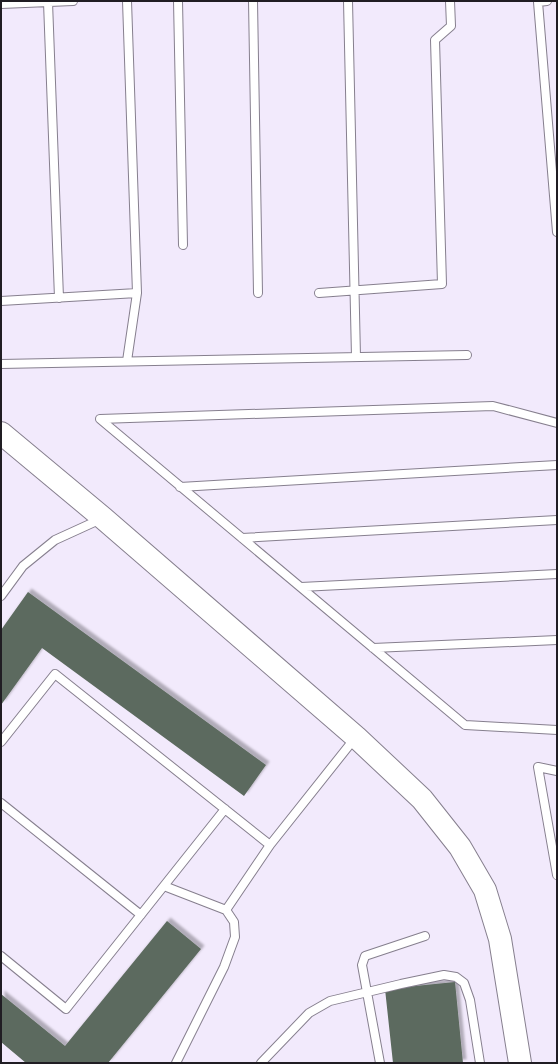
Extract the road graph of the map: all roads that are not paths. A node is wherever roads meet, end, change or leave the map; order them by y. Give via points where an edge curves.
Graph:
1 (73, 1) edge
2 (127, 1) edge
3 (178, 1) edge
4 (252, 1) edge
5 (348, 1) edge
6 (450, 1) edge
7 (547, 1) edge
8 (48, 2) junction
9 (1, 4) edge
10 (557, 232) edge
11 (183, 245) dead end
12 (354, 290) junction
13 (258, 293) dead end
14 (319, 293) dead end
15 (137, 294) junction
16 (59, 298) junction
17 (1, 301) edge
18 (467, 355) dead end
19 (356, 357) junction
20 (127, 361) junction
21 (1, 364) edge
22 (557, 423) edge
23 (1, 433) edge
24 (557, 465) edge
25 (180, 487) junction
26 (103, 518) junction
27 (557, 520) edge
28 (242, 538) junction
29 (557, 574) edge
30 (301, 587) junction
31 (1, 596) edge
32 (557, 640) edge
33 (373, 648) junction
34 (557, 730) edge
35 (356, 738) junction
36 (1, 742) edge
37 (557, 771) edge
38 (1, 802) edge
39 (225, 809) junction
40 (270, 845) junction
41 (557, 875) edge
42 (164, 886) junction
43 (226, 910) junction
44 (141, 915) junction
45 (425, 936) dead end
46 (1, 956) edge
47 (367, 993) junction
48 (176, 1063) edge
49 (261, 1063) edge
50 (380, 1063) edge
51 (480, 1063) edge
52 (520, 1063) edge

1 - 8 lane
2 - 15 lane
3 - 11 lane
4 - 13 lane
5 - 12 lane
6 - 12 lane via 451,26 435,40 442,284
7 - 10 lane via 538,2
8 - 9 lane
8 - 16 lane
12 - 14 lane
12 - 19 lane
15 - 16 lane
15 - 20 lane
16 - 17 lane
18 - 19 lane
19 - 20 lane
20 - 21 lane
22 - 25 lane via 493,406 100,419
23 - 26 street
24 - 25 lane
25 - 28 lane
26 - 31 lane via 55,540 23,566
26 - 35 street
27 - 28 lane
28 - 30 lane
29 - 30 lane
30 - 33 lane
32 - 33 lane
33 - 34 lane via 465,725
35 - 40 lane
35 - 52 street via 422,799 460,847 485,890 500,939
36 - 39 lane via 55,674
37 - 41 lane via 538,767
38 - 44 lane
39 - 40 lane
39 - 42 lane
40 - 43 lane
42 - 43 lane
42 - 44 lane
43 - 48 lane via 234,922 235,937 224,967
44 - 46 lane via 66,1009
45 - 47 lane via 365,956 362,965
47 - 49 lane via 330,1001 309,1013
47 - 50 lane
47 - 51 lane via 444,975 456,976 464,983 470,1000

